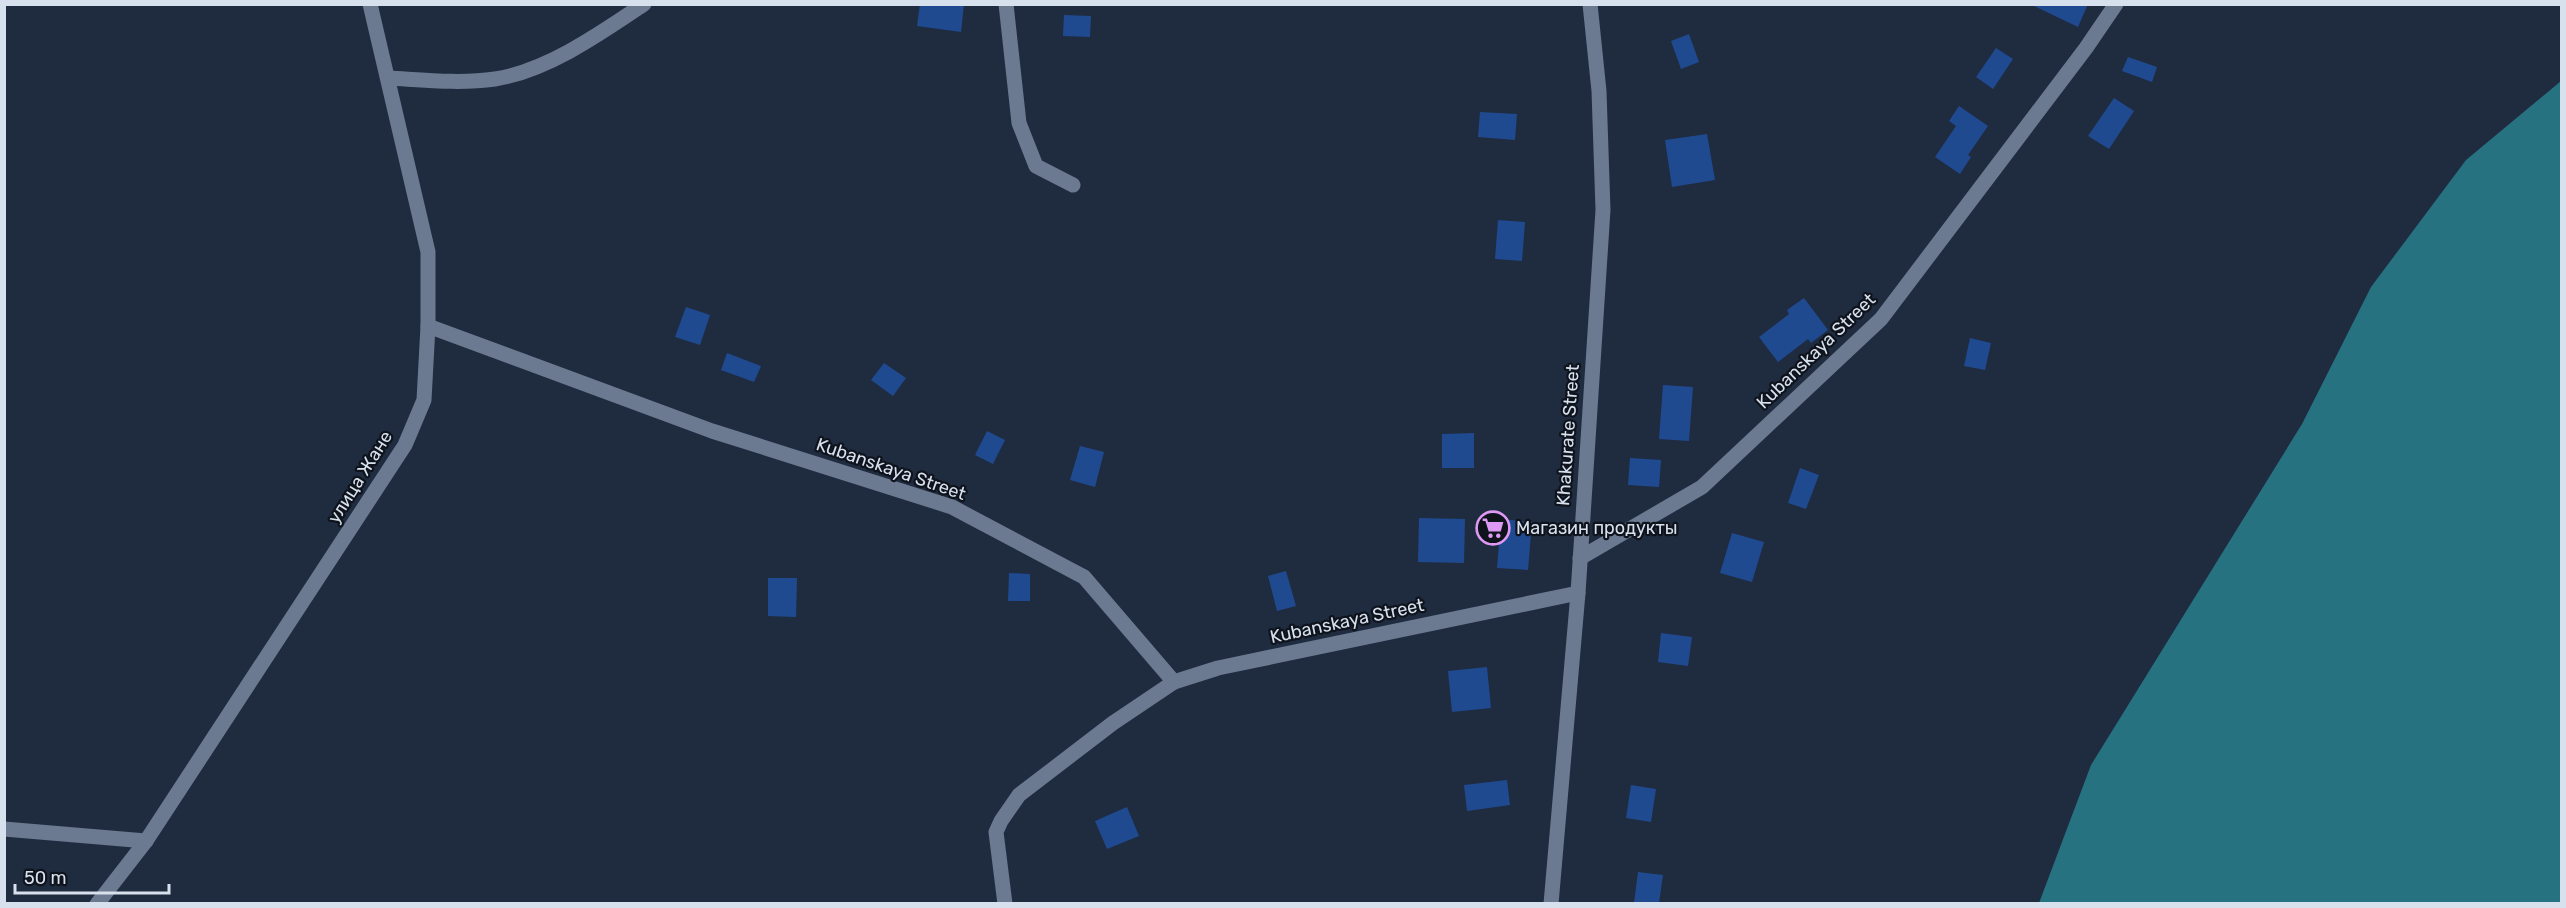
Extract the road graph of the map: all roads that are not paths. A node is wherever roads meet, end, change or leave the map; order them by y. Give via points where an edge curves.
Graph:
1 (370, 4) edge
2 (644, 4) edge
3 (1006, 4) edge
4 (1590, 4) edge
5 (2116, 4) edge
6 (389, 78) junction
7 (1073, 185) dead end
8 (428, 326) junction
9 (1580, 558) junction
10 (1578, 593) junction
11 (1174, 682) junction
12 (4, 829) edge
13 (147, 841) junction
14 (97, 903) edge
15 (1005, 903) edge
16 (1551, 903) edge

1 - 6 street, улица Жане
2 - 6 street via 599,35 536,67 496,79 446,82
3 - 7 street via 1019,123 1036,166
4 - 9 street, Khakurate Street via 1599,91 1603,210
5 - 9 street, Kubanskaya Street via 1881,319 1702,487
6 - 8 street, улица Жане via 428,252
8 - 11 street, Kubanskaya Street via 712,431 952,507 1084,577
8 - 13 street, улица Жане via 424,400 405,445
9 - 10 street, Khakurate Street
10 - 11 street, Kubanskaya Street via 1218,668
10 - 16 street, Khakurate Street
11 - 15 street via 1019,795 996,832
12 - 13 street
13 - 14 street, улица Жане

